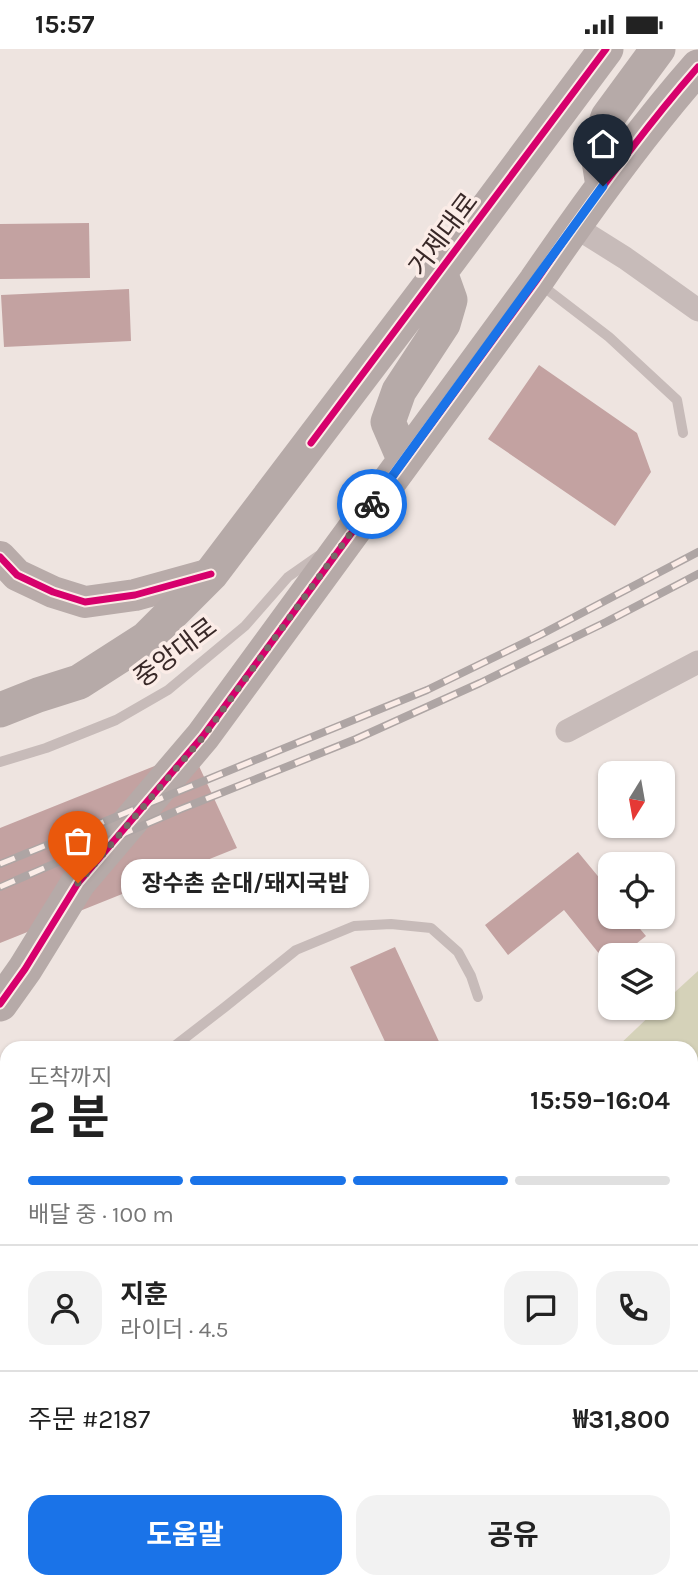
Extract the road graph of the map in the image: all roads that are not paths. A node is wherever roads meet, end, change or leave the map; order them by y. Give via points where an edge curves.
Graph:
1 (606, 49) edge
2 (658, 49) edge
3 (694, 83) edge
4 (603, 186) junction
5 (574, 226) junction
6 (440, 272) junction
7 (536, 281) junction
8 (698, 310) edge
9 (683, 433) dead end
10 (404, 459) junction
11 (349, 535) junction
12 (0, 557) edge
13 (211, 574) junction
14 (698, 662) edge
15 (0, 710) edge
16 (567, 731) dead end
17 (0, 762) edge
18 (478, 997) dead end
19 (0, 1004) edge
20 (181, 1041) edge

1 - 6 main road, 거제대로
2 - 4 main road via 608,117 597,148
3 - 4 main road
4 - 5 main road
5 - 7 main road
5 - 8 street
6 - 10 main road via 450,300 443,324 399,391 388,422
6 - 13 main road, 거제대로
7 - 9 lane via 609,337 677,400
7 - 10 main road
10 - 11 main road
11 - 17 lane, 중앙대로 via 288,577 245,627 168,690 116,720
11 - 19 main road via 203,737 78,883
12 - 13 main road via 18,575 85,602 135,595
13 - 15 main road, 거제대로 via 146,639 79,683
14 - 16 street
18 - 20 lane via 458,952 431,928 354,926 296,950

